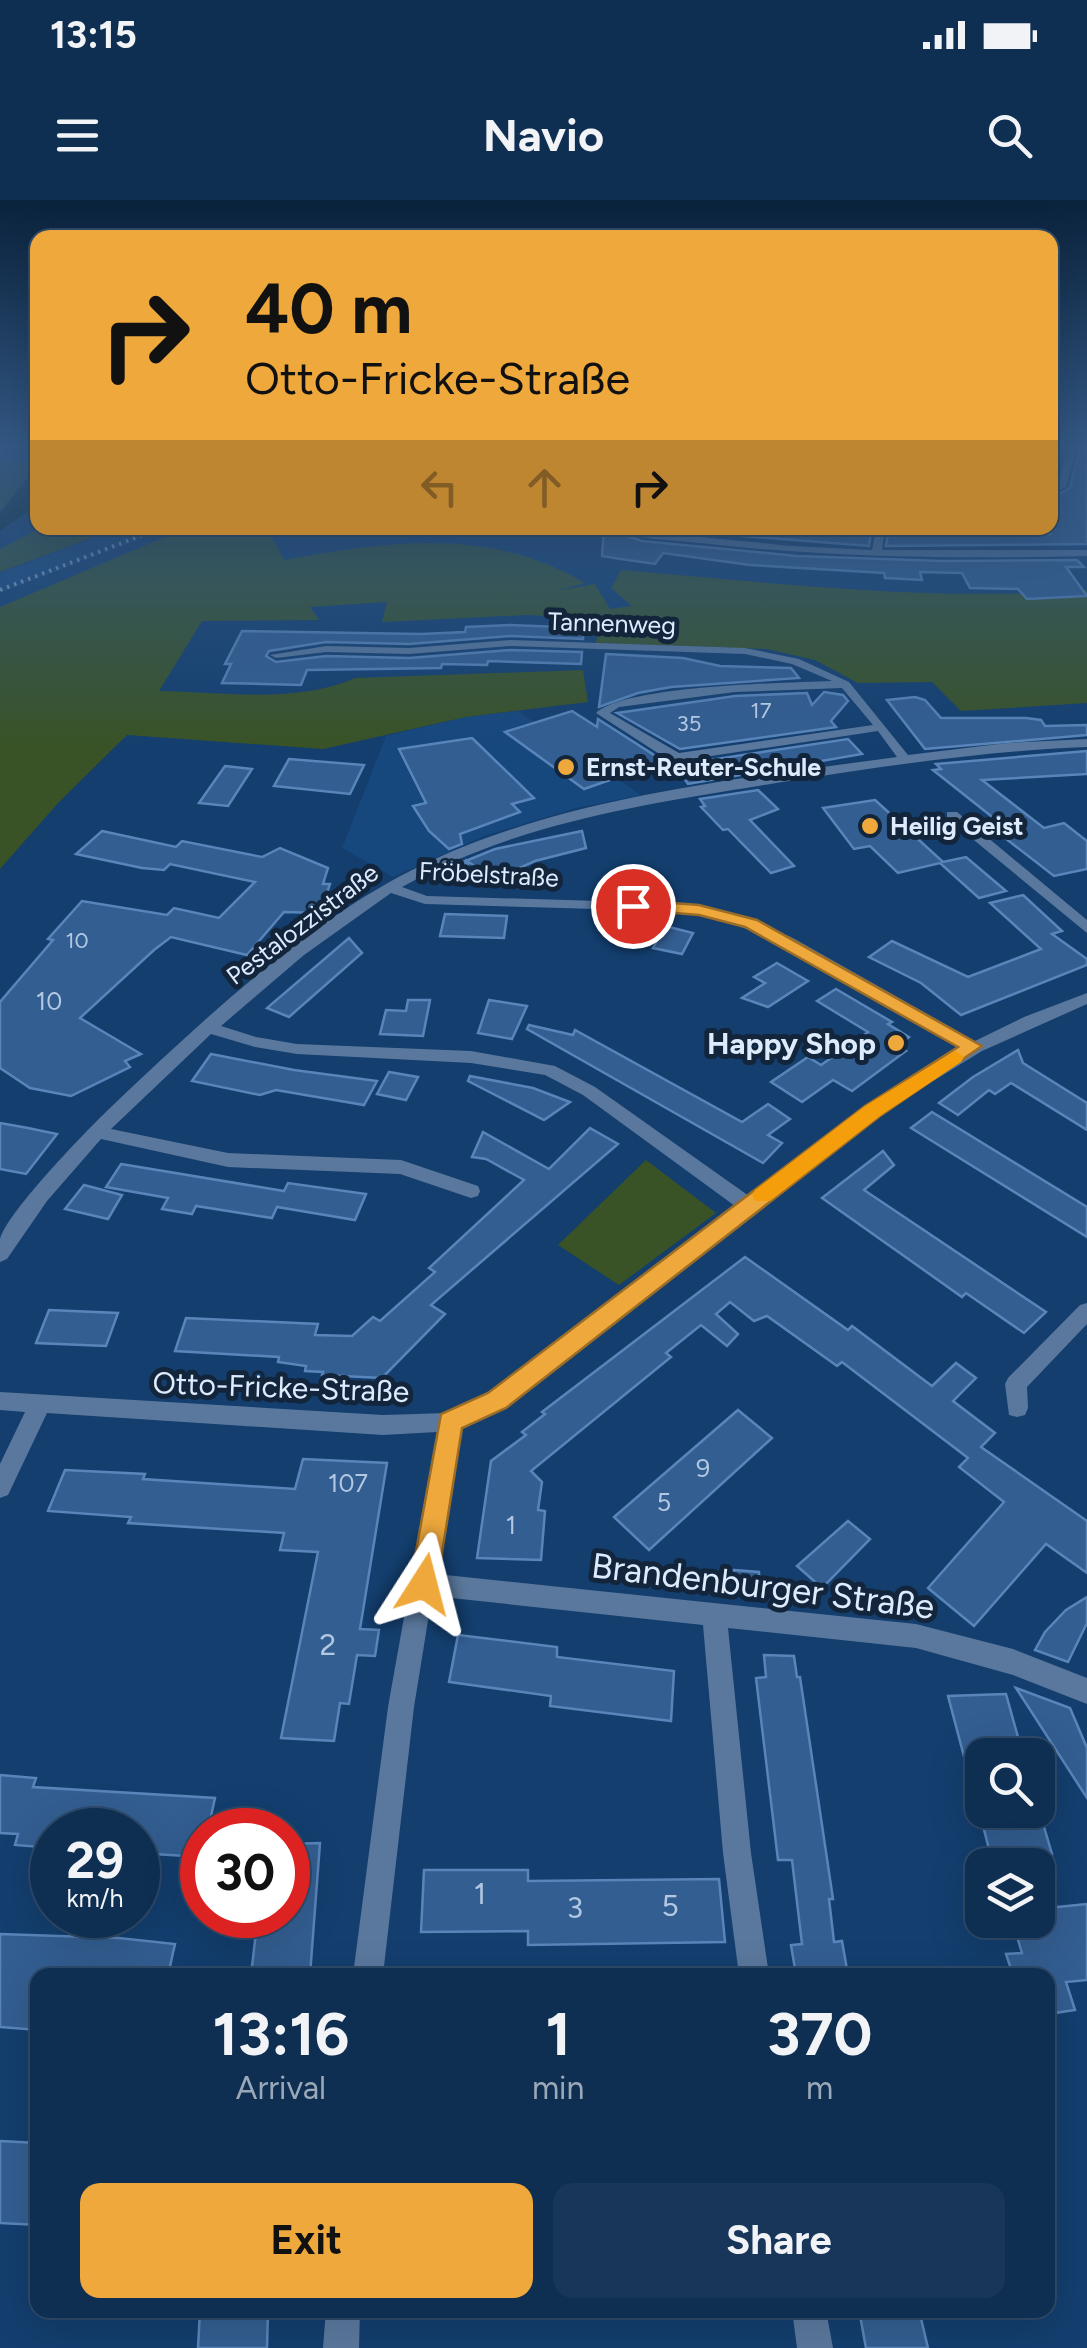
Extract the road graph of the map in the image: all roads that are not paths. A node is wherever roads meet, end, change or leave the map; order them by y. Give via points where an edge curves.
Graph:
1 (801, 547) edge
2 (878, 547) edge
3 (877, 552) junction
4 (1087, 553) edge
5 (276, 655) dead end
6 (845, 684) junction
7 (882, 727) junction
8 (1087, 743) edge
9 (906, 759) junction
10 (952, 815) dead end
11 (390, 888) junction
12 (1087, 928) edge
13 (1087, 998) edge
14 (209, 1028) junction
15 (972, 1046) junction
16 (95, 1132) junction
17 (471, 1191) dead end
18 (750, 1206) junction
19 (0, 1254) edge
20 (1087, 1312) edge
21 (0, 1401) edge
22 (40, 1404) junction
23 (1018, 1408) dead end
24 (450, 1422) junction
25 (0, 1488) edge
26 (424, 1584) junction
27 (714, 1614) junction
28 (1087, 1691) edge
29 (369, 1968) edge
30 (753, 1968) edge
31 (343, 2318) edge
32 (810, 2318) edge
33 (341, 2348) edge
34 (816, 2348) edge

1 - 3 street
2 - 3 street
3 - 4 street
5 - 6 street, Tannenweg via 511,643 732,649 795,661
6 - 7 street, Tannenweg
6 - 7 street via 709,691 616,704 602,713 678,756
7 - 9 street, Tannenweg
8 - 9 street, Pestalozzistraße
9 - 11 street, Pestalozzistraße via 580,813 470,848
10 - 12 street
11 - 14 street, Pestalozzistraße via 292,956
11 - 15 street, Fröbelstraße via 426,900 668,906 728,916 788,941
13 - 15 street, Otto-Fricke-Straße
14 - 16 street, Pestalozzistraße
14 - 18 street via 296,1049 495,1059 549,1070 589,1091
15 - 18 street, Otto-Fricke-Straße via 872,1111
16 - 17 street via 228,1160 401,1167
16 - 19 street, Pestalozzistraße
18 - 24 street, Otto-Fricke-Straße via 497,1400
20 - 23 street via 1016,1384
21 - 22 street, Otto-Fricke-Straße
22 - 24 street, Otto-Fricke-Straße via 383,1425
22 - 25 street
24 - 26 street
26 - 27 street, Brandenburger Straße
26 - 29 street via 401,1706
27 - 28 street, Brandenburger Straße via 916,1636
27 - 30 street
31 - 33 street
32 - 34 street

